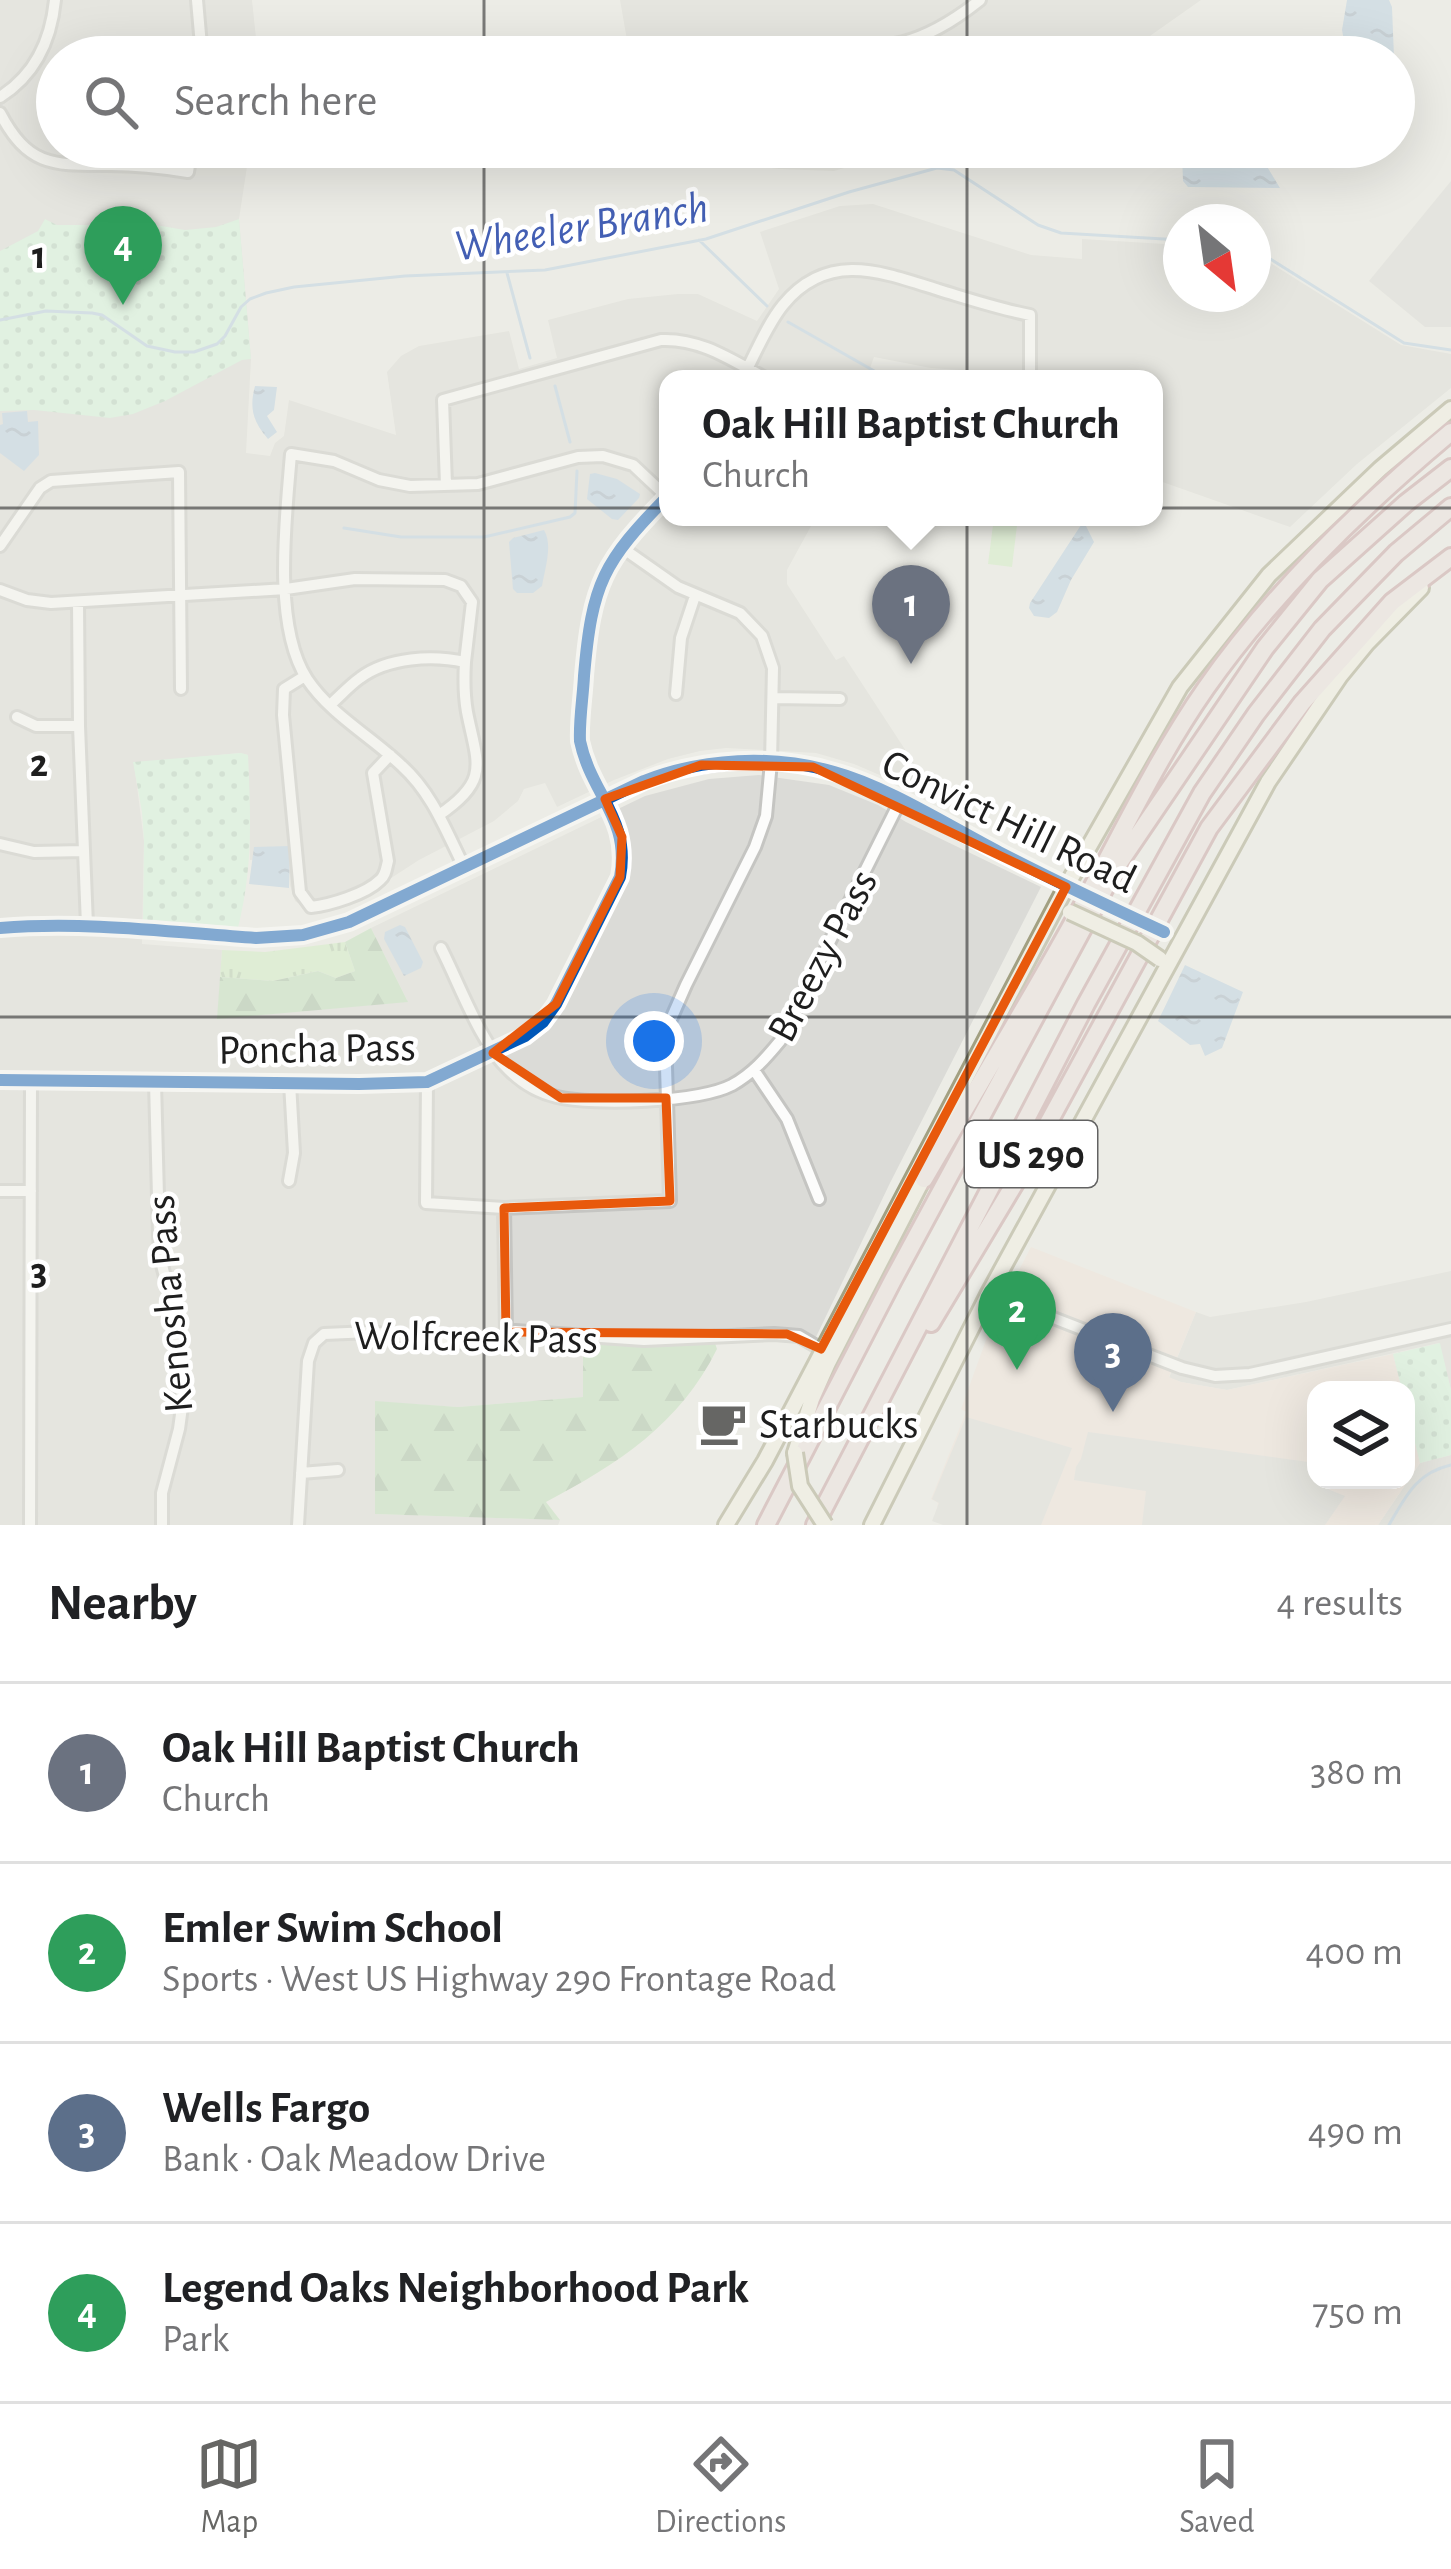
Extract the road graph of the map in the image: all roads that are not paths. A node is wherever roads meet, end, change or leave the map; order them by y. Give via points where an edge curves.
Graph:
1 (55, 0) edge
2 (197, 0) edge
3 (980, 0) edge
4 (49, 36) edge
5 (200, 36) edge
6 (923, 36) edge
7 (36, 62) edge
8 (0, 97) edge
9 (0, 112) edge
10 (36, 156) edge
11 (143, 168) edge
12 (189, 168) edge
13 (739, 370) edge
14 (747, 370) edge
15 (1030, 370) edge
16 (1451, 409) edge
17 (1451, 431) edge
18 (1451, 469) edge
19 (446, 485) junction
20 (659, 488) edge
21 (659, 506) edge
22 (1451, 507) edge
23 (0, 546) edge
24 (621, 547) junction
25 (1451, 559) edge
26 (286, 589) junction
27 (0, 590) edge
28 (180, 595) junction
29 (695, 596) junction
30 (78, 602) junction
31 (465, 662) junction
32 (305, 676) junction
33 (181, 689) dead end
34 (676, 694) dead end
35 (773, 698) junction
36 (840, 699) dead end
37 (331, 704) junction
38 (17, 717) dead end
39 (79, 726) junction
40 (391, 755) junction
41 (771, 762) junction
42 (604, 799) junction
43 (900, 801) junction
44 (437, 812) junction
45 (0, 844) edge
46 (84, 850) junction
47 (464, 867) junction
48 (1074, 900) junction
49 (1047, 922) junction
50 (87, 925) junction
51 (0, 928) edge
52 (1182, 941) junction
53 (441, 948) dead end
54 (1162, 977) junction
55 (1036, 1018) junction
56 (493, 1053) junction
57 (754, 1070) junction
58 (968, 1072) junction
59 (0, 1080) edge
60 (31, 1081) junction
61 (155, 1082) junction
62 (290, 1082) junction
63 (427, 1082) junction
64 (666, 1099) junction
65 (924, 1179) junction
66 (289, 1181) dead end
67 (0, 1191) edge
68 (31, 1191) junction
69 (819, 1199) dead end
70 (504, 1208) junction
71 (989, 1294) junction
72 (1451, 1329) edge
73 (506, 1332) junction
74 (821, 1349) junction
75 (338, 1470) dead end
76 (301, 1473) junction
77 (841, 1473) junction
78 (30, 1525) edge
79 (162, 1525) edge
80 (298, 1525) edge
81 (726, 1525) edge
82 (766, 1525) edge
83 (815, 1525) edge
84 (825, 1525) edge
85 (875, 1525) edge

1 - 4 street
2 - 5 street
3 - 6 street
7 - 8 street
9 - 10 street
11 - 12 street
13 - 19 street via 700,345 661,340 443,400
14 - 15 street via 788,299 809,282 863,269 1030,315
16 - 48 main road via 1269,575 1180,687
17 - 48 highway via 1292,580 1206,688
18 - 55 highway, US 290 via 1320,580 1265,648 1115,868
19 - 20 street via 595,455 626,462
19 - 26 street via 388,483 291,454
21 - 24 street, Poncha Pass
22 - 77 highway, US 290 via 1322,629 1202,793
23 - 28 street via 51,481 179,472
24 - 29 street
24 - 42 street, Poncha Pass via 590,617 580,731
25 - 52 main road via 1340,676 1268,782
25 - 77 highway, US 290 via 1392,602 1209,828 1021,1173
26 - 28 street
26 - 31 street via 355,579 455,582 472,602
26 - 32 street via 291,642
27 - 30 street via 38,602
28 - 30 street
28 - 33 street
29 - 34 street
29 - 35 street via 758,629 772,660
30 - 39 street
31 - 37 street via 381,666
31 - 44 street via 479,765 466,790
32 - 37 street
32 - 40 street via 284,689 283,716 300,892 311,907 350,896 384,874 373,773
35 - 36 street
35 - 41 street
37 - 40 street
38 - 39 street via 36,726
39 - 46 street
40 - 44 street
41 - 42 street, Convict Hill Road via 682,769
41 - 43 street, Convict Hill Road via 837,772
41 - 64 street via 755,847 669,1021
42 - 47 street, Convict Hill Road
42 - 56 street, Poncha Pass via 622,837 620,877 556,1004 525,1036
43 - 48 street, Convict Hill Road
43 - 57 street, Breezy Pass via 794,1017
44 - 47 street
45 - 46 street via 34,853
46 - 50 street
47 - 50 street, Convict Hill Road via 303,935
48 - 49 main road
48 - 49 main road
48 - 52 street, Convict Hill Road, bridge
48 - 54 main road, bridge via 1160,959
48 - 55 highway
48 - 65 highway
49 - 58 main road
50 - 51 street, Convict Hill Road
52 - 54 main road
53 - 56 street, Breezy Pass
54 - 71 main road
55 - 82 highway, US 290
56 - 63 street, Poncha Pass
56 - 64 street, Breezy Pass via 530,1087 560,1099
57 - 64 street, Breezy Pass via 721,1090
57 - 69 street via 787,1119
58 - 65 main road
58 - 74 main road
59 - 60 street, Poncha Pass
60 - 61 street, Poncha Pass
60 - 68 street
61 - 62 street, Poncha Pass
61 - 79 street, Kenosha Pass via 161,1261 178,1328 182,1407
62 - 63 street, Poncha Pass
62 - 66 street
63 - 70 street via 426,1203
64 - 70 street via 670,1201
65 - 84 main road, bridge via 828,1363 795,1453 800,1486
67 - 68 street
68 - 78 street
70 - 73 street
71 - 72 street via 1216,1376
71 - 85 main road
73 - 74 street, Wolfcreek Pass via 644,1340 787,1334
73 - 76 street, Wolfcreek Pass via 451,1344 324,1334 308,1361
74 - 81 main road
75 - 76 street
76 - 80 street, Wolfcreek Pass
77 - 83 highway, US 290

